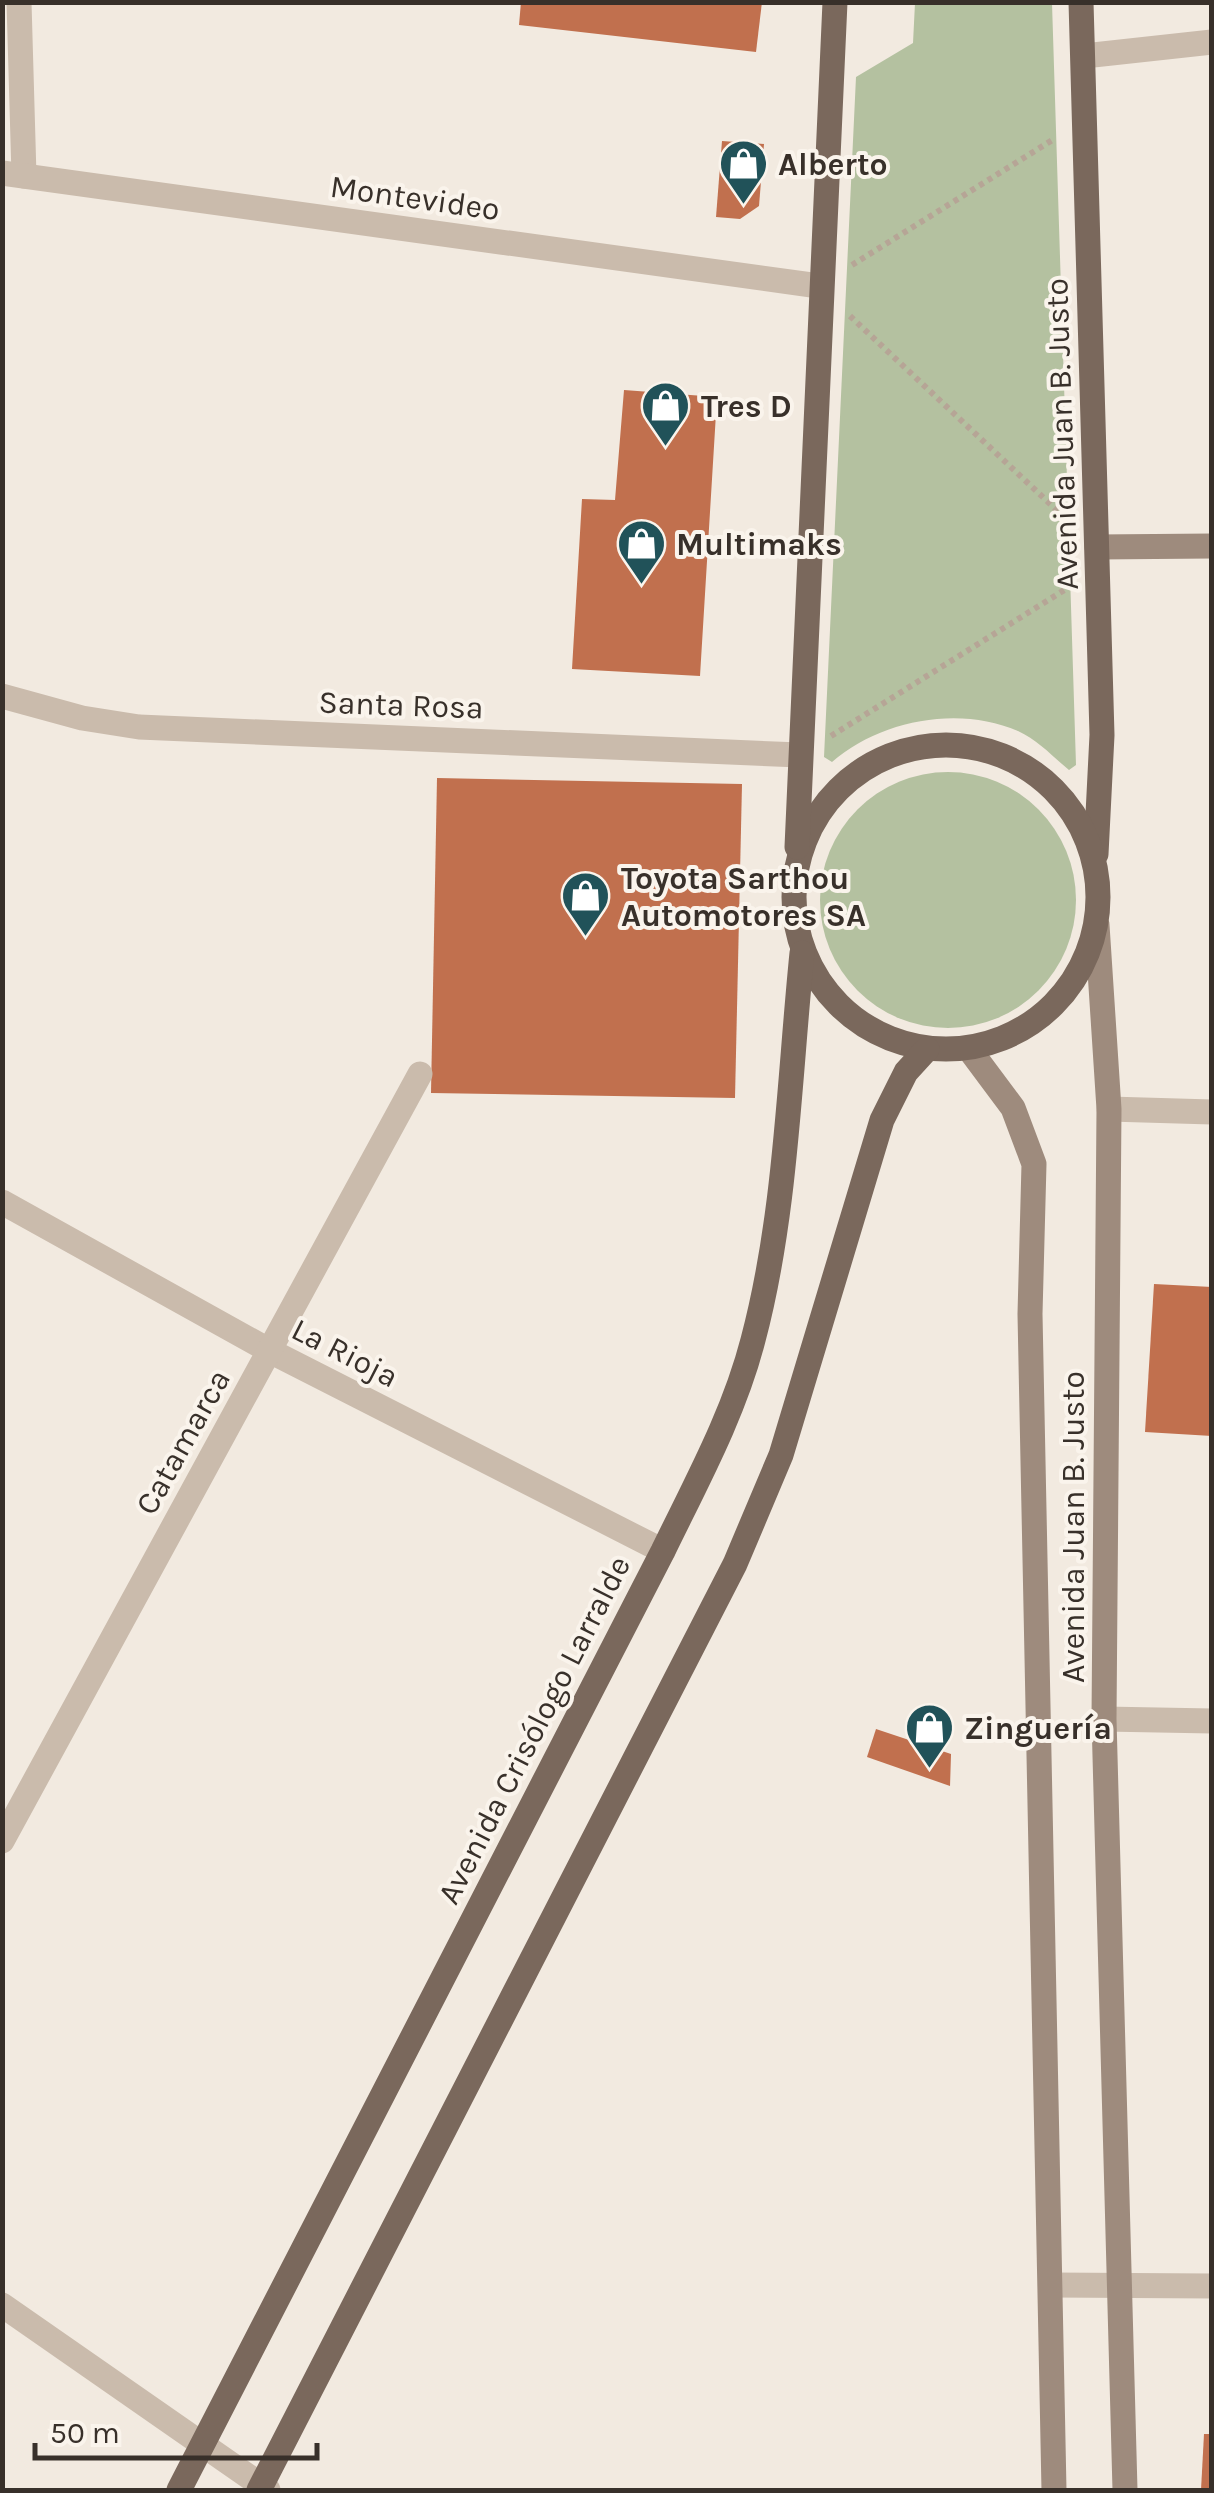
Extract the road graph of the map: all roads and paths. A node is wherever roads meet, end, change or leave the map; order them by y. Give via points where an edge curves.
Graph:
1 (20, 2) edge
2 (835, 2) edge
3 (1081, 2) edge
4 (1212, 42) edge
5 (1084, 56) junction
6 (1086, 119) junction
7 (13, 175) edge
8 (819, 286) junction
9 (1212, 546) edge
10 (1098, 558) junction
11 (2, 696) edge
12 (800, 755) junction
13 (796, 862) junction
14 (1096, 864) junction
15 (1097, 925) junction
16 (802, 953) junction
17 (969, 1049) junction
18 (928, 1050) junction
19 (420, 1074) dead end
20 (1109, 1110) junction
21 (1212, 1112) edge
22 (2, 1202) edge
23 (270, 1351) junction
24 (663, 1551) junction
25 (1104, 1718) junction
26 (1212, 1721) edge
27 (2, 1841) edge
28 (1120, 2283) junction
29 (1051, 2285) junction
30 (1212, 2286) edge
31 (2, 2305) edge
32 (203, 2445) junction
33 (263, 2489) edge
34 (179, 2490) edge
35 (1054, 2490) edge
36 (1125, 2490) edge

1 - 7 street
2 - 8 main road
3 - 5 main road, Avenida Juan B. Justo
4 - 5 street
5 - 6 main road, Avenida Juan B. Justo
6 - 8 path
6 - 10 main road, Avenida Juan B. Justo
7 - 8 street, Montevideo
8 - 10 path
8 - 12 main road
9 - 10 main road
10 - 12 path
10 - 14 main road, Avenida Juan B. Justo via 1102,735
11 - 12 street, Santa Rosa via 139,726
12 - 13 main road
13 - 14 main road via 814,820 855,775 881,758 925,745 970,745 1014,759 1052,786 1080,821
13 - 16 main road via 793,908
14 - 15 main road
15 - 17 main road via 1081,969 1052,1007 1014,1035
15 - 20 main road, Avenida Juan B. Justo
16 - 18 main road via 823,990 852,1019 888,1040
16 - 24 main road, Avenida Crisólogo Larralde via 772,1246 753,1341 722,1427
17 - 18 main road
17 - 29 main road, Avenida Juan B. Justo via 1013,1108 1034,1164 1030,1314
18 - 33 main road via 906,1072 882,1120 781,1455 736,1564
19 - 23 street, Catamarca
20 - 21 street
20 - 25 main road, Avenida Juan B. Justo
22 - 23 street, La Rioja
23 - 24 street, La Rioja
23 - 27 street, Catamarca
24 - 32 main road, Avenida Crisólogo Larralde
25 - 26 street
25 - 28 main road, Avenida Juan B. Justo
28 - 29 street
28 - 30 street
28 - 36 main road, Avenida Juan B. Justo
29 - 35 main road, Avenida Juan B. Justo
31 - 32 street
32 - 33 street
32 - 34 main road, Avenida Crisólogo Larralde

